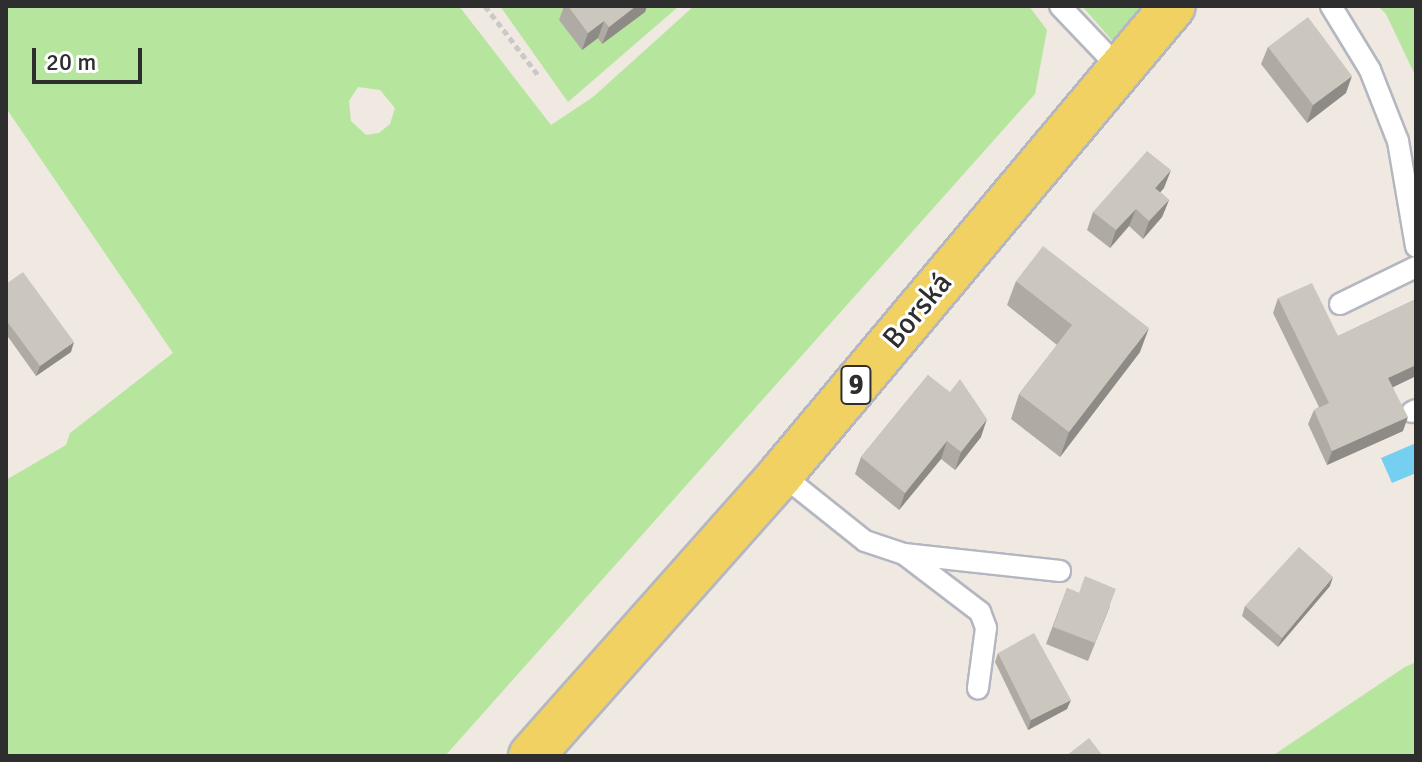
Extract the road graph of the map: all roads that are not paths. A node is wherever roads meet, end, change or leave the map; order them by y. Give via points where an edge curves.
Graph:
1 (1060, 6) edge
2 (1173, 6) edge
3 (1331, 6) edge
4 (1121, 70) junction
5 (1416, 246) edge
6 (1416, 267) edge
7 (1340, 304) dead end
8 (781, 474) junction
9 (904, 554) junction
10 (1060, 571) dead end
11 (978, 688) dead end
12 (531, 756) edge

1 - 4 lane
2 - 4 main road, Borská / 9
3 - 5 lane via 1370,70 1398,141
4 - 8 main road, Borská / 9
6 - 7 lane
8 - 9 lane via 865,541
8 - 12 main road, Borská / 9
9 - 10 lane
9 - 11 lane via 980,612 986,628

